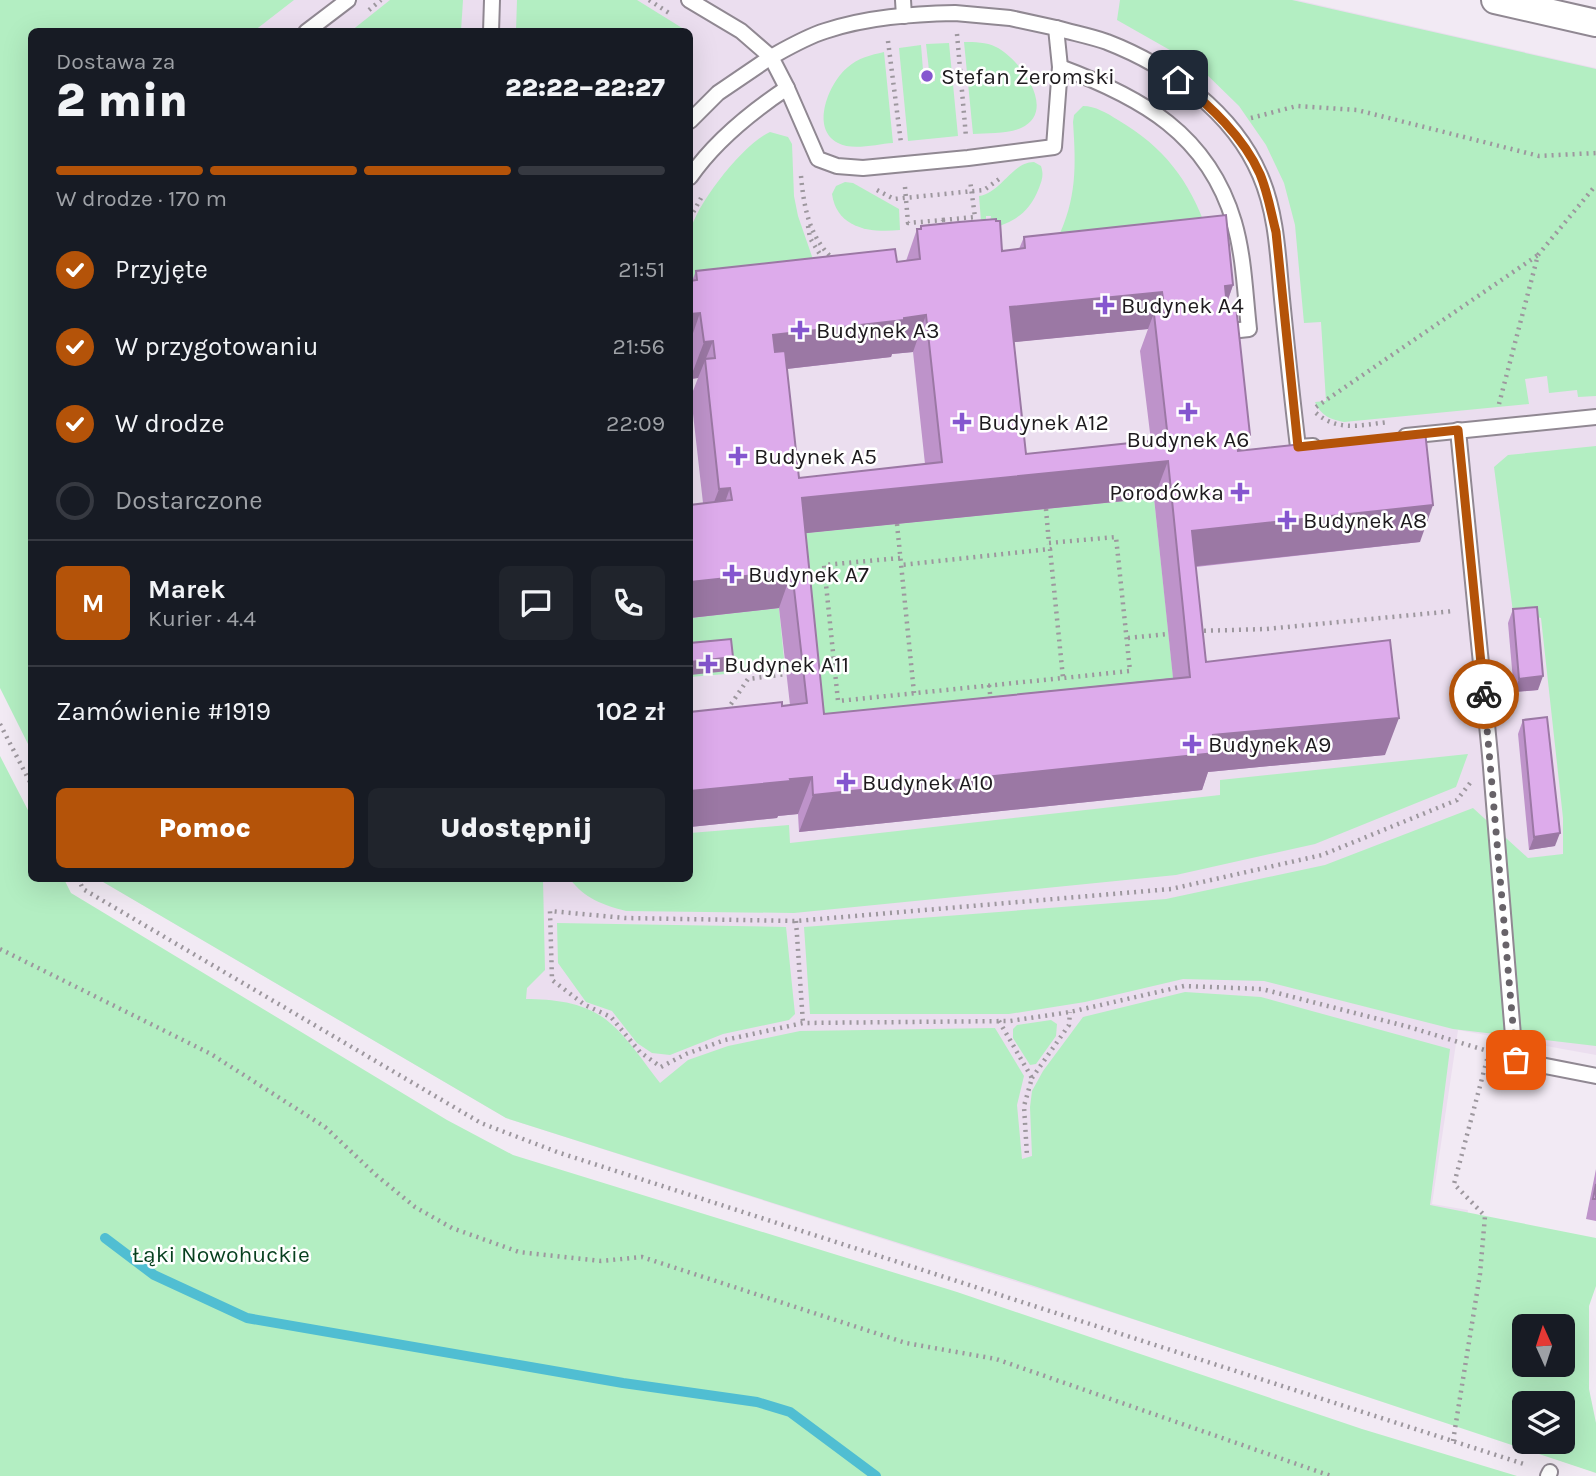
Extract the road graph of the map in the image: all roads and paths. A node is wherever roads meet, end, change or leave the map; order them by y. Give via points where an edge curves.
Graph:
1 (348, 0) edge
2 (492, 0) edge
3 (688, 0) edge
4 (904, 0) edge
5 (1495, 0) edge
6 (933, 7) edge
7 (904, 16) junction
8 (1596, 23) edge
9 (311, 28) edge
10 (491, 28) edge
11 (1056, 28) junction
12 (957, 40) dead end
13 (891, 46) dead end
14 (771, 57) junction
15 (1060, 67) junction
16 (788, 88) junction
17 (693, 118) edge
18 (1227, 125) junction
19 (966, 138) dead end
20 (901, 142) dead end
21 (1596, 153) edge
22 (693, 173) edge
23 (1596, 185) edge
24 (971, 186) dead end
25 (905, 193) dead end
26 (807, 220) dead end
27 (943, 220) junction
28 (944, 233) edge
29 (816, 238) dead end
30 (1538, 255) junction
31 (841, 266) edge
32 (831, 267) edge
33 (1213, 333) edge
34 (1312, 409) dead end
35 (1497, 411) dead end
36 (1596, 417) edge
37 (1458, 430) junction
38 (1391, 437) edge
39 (1324, 444) edge
40 (1045, 509) edge
41 (897, 524) edge
42 (1050, 546) junction
43 (900, 558) junction
44 (901, 565) junction
45 (1475, 608) junction
46 (1185, 632) edge
47 (1168, 634) dead end
48 (1127, 638) junction
49 (835, 668) junction
50 (813, 671) edge
51 (786, 674) dead end
52 (1063, 678) junction
53 (989, 685) junction
54 (914, 693) junction
55 (992, 709) edge
56 (726, 713) edge
57 (0, 724) edge
58 (1490, 755) junction
59 (28, 778) edge
60 (80, 882) edge
61 (796, 921) junction
62 (0, 949) edge
63 (1070, 1012) junction
64 (999, 1021) junction
65 (803, 1023) junction
66 (1489, 1052) junction
67 (1516, 1060) junction
68 (1596, 1076) edge
69 (1032, 1078) junction
70 (1027, 1156) dead end
71 (1453, 1441) junction
72 (1549, 1474) edge
73 (1331, 1476) edge

1 - 9 lane
2 - 10 lane
3 - 14 lane via 741,32
4 - 7 lane
5 - 8 street
6 - 7 lane
6 - 11 lane
7 - 14 lane via 824,31
11 - 15 lane
11 - 18 lane via 1106,42 1145,60 1206,102
12 - 19 path
13 - 20 path
14 - 16 lane
14 - 17 lane via 718,93
15 - 16 lane via 1054,147 863,168 818,159
15 - 33 lane via 1137,100 1191,142 1212,169 1234,223 1249,329
16 - 22 lane via 739,123
18 - 21 path via 1297,106 1357,110 1539,156
18 - 39 lane via 1259,174 1276,232 1298,447
23 - 30 path
24 - 27 path via 975,217
25 - 27 path via 908,222
26 - 32 path via 810,238
27 - 28 path
29 - 31 path
30 - 34 path
30 - 35 path
36 - 37 lane
37 - 38 lane
37 - 45 lane
40 - 42 path
41 - 43 path
42 - 44 path
42 - 48 path via 1116,537
42 - 52 path
43 - 44 path
43 - 49 path via 824,565
44 - 54 path
45 - 46 path via 1266,629
45 - 58 lane
47 - 48 path
48 - 52 path via 1130,671
49 - 50 path
49 - 54 path via 838,701
51 - 56 path via 748,679
52 - 53 path
53 - 54 path
53 - 55 path
57 - 59 path
58 - 61 path via 1457,800 1322,855 1171,888
58 - 67 lane
60 - 71 path via 83,889 481,1123 557,1152
61 - 65 path
61 - 65 path via 625,918 550,911 552,980 584,1005 611,1017 639,1052 661,1067 725,1040
62 - 73 path via 211,1054 325,1127 415,1207 452,1228 519,1252 601,1261 642,1257 906,1343 996,1359
63 - 64 path
63 - 66 path via 1184,986 1262,989
63 - 69 path via 1069,1025
64 - 65 path
64 - 69 path
66 - 67 path
66 - 71 path via 1454,1184 1485,1216
67 - 68 lane
69 - 70 path via 1024,1106
71 - 72 path

